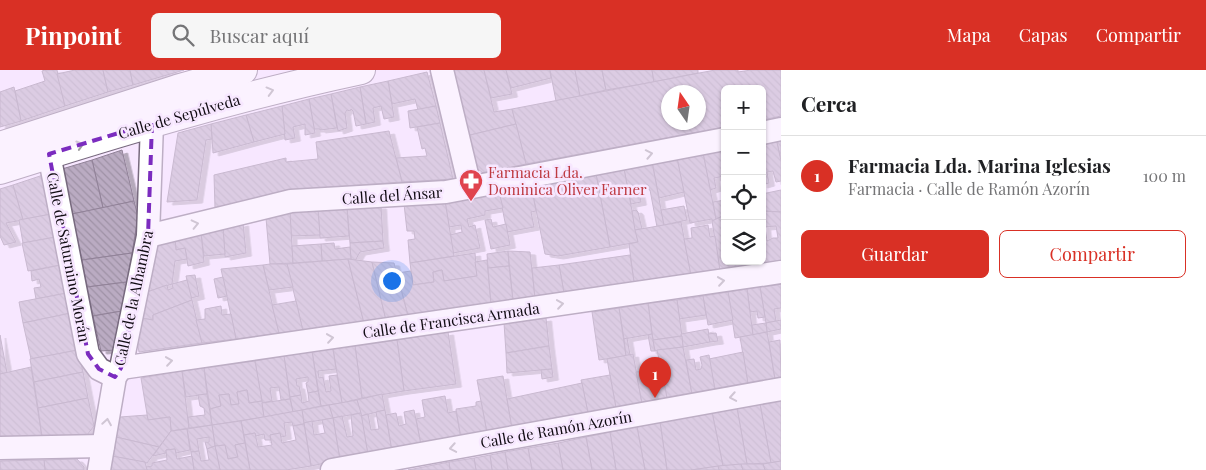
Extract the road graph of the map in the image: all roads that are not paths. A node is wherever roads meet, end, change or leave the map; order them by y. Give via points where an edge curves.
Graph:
1 (243, 70) edge
2 (361, 70) edge
3 (442, 70) edge
4 (152, 123) junction
5 (781, 129) edge
6 (766, 131) edge
7 (721, 141) edge
8 (0, 146) edge
9 (49, 154) junction
10 (0, 170) edge
11 (470, 187) junction
12 (148, 236) junction
13 (781, 272) edge
14 (118, 373) junction
15 (781, 389) edge
16 (103, 446) junction
17 (0, 448) edge
18 (99, 470) edge
19 (332, 470) edge

1 - 8 street, Calle de Sepúlveda via 167,91
4 -> 2 street, Calle de Sepúlveda
3 - 11 street
9 -> 4 street, Calle de Sepúlveda
4 - 12 street, Calle de la Alhambra
5 - 6 street
11 -> 7 street, Calle del Ánsar
9 - 10 street, Calle de Sepúlveda
9 - 14 street, Calle de Saturnino Morán via 88,354 99,369
12 -> 11 street, Calle del Ánsar via 291,201 446,192
12 - 14 street, Calle de la Alhambra
14 -> 13 street, Calle de Francisca Armada
16 -> 14 street, Calle de la Alhambra
15 -> 19 street, Calle de Ramón Azorín
16 - 17 street
16 - 18 street, Calle de la Alhambra

